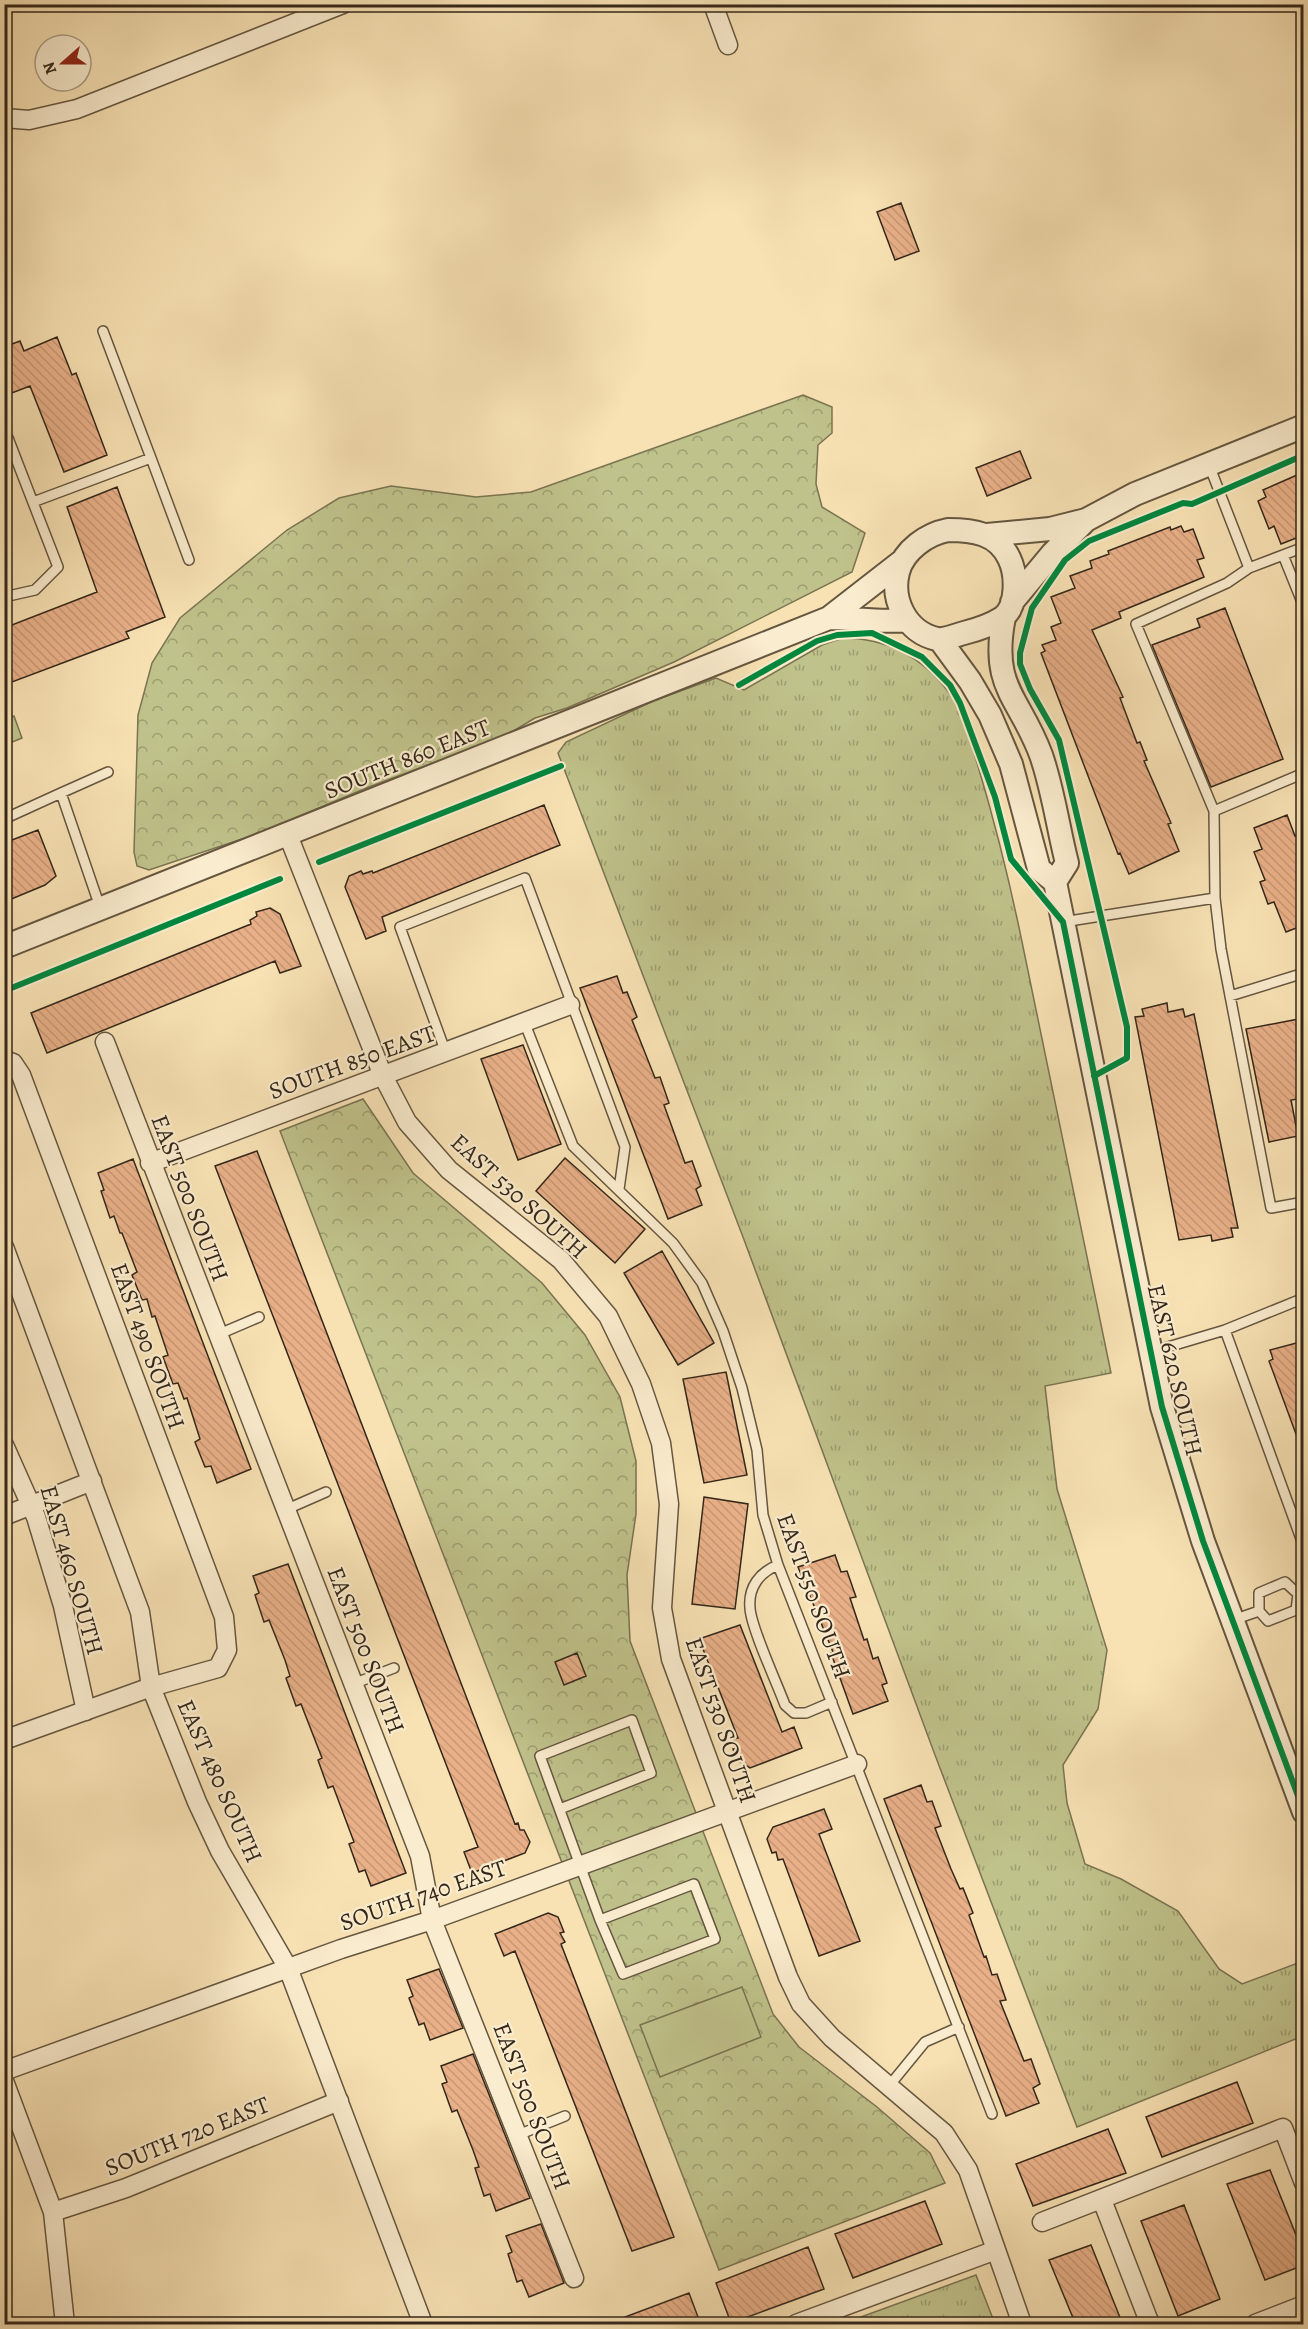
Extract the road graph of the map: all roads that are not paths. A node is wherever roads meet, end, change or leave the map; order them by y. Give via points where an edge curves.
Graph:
1 (343, 4) edge
2 (713, 4) edge
3 (728, 45) dead end
4 (4, 118) edge
5 (103, 331) dead end
6 (1304, 426) edge
7 (4, 437) edge
8 (151, 458) junction
9 (1209, 465) junction
10 (33, 502) junction
11 (1086, 520) junction
12 (987, 535) junction
13 (1304, 547) edge
14 (1283, 555) junction
15 (189, 560) dead end
16 (901, 562) junction
17 (1249, 568) junction
18 (4, 597) edge
19 (1304, 607) edge
20 (1007, 610) junction
21 (829, 618) junction
22 (906, 620) junction
23 (939, 640) junction
24 (108, 772) dead end
25 (1304, 773) edge
26 (61, 793) junction
27 (1214, 811) junction
28 (4, 819) edge
29 (288, 835) junction
30 (1055, 882) junction
31 (1215, 898) junction
32 (101, 909) junction
33 (1063, 922) junction
34 (4, 947) edge
35 (1304, 973) edge
36 (1230, 996) junction
37 (570, 1005) junction
38 (525, 1024) junction
39 (105, 1042) dead end
40 (446, 1053) junction
41 (9, 1061) edge
42 (383, 1076) junction
43 (150, 1163) junction
44 (619, 1189) junction
45 (1304, 1202) edge
46 (4, 1246) edge
47 (10, 1285) edge
48 (1304, 1298) edge
49 (259, 1317) dead end
50 (1225, 1330) junction
51 (217, 1335) junction
52 (1150, 1352) junction
53 (4, 1445) edge
54 (92, 1480) junction
55 (327, 1492) dead end
56 (31, 1504) junction
57 (285, 1510) junction
58 (4, 1516) edge
59 (1304, 1547) edge
60 (778, 1565) junction
61 (1301, 1593) edge
62 (1259, 1611) junction
63 (1232, 1621) junction
64 (394, 1668) dead end
65 (353, 1684) junction
66 (151, 1687) junction
67 (832, 1702) junction
68 (86, 1711) junction
69 (4, 1740) edge
70 (856, 1764) junction
71 (560, 1809) junction
72 (726, 1810) junction
73 (1304, 1812) edge
74 (580, 1865) junction
75 (432, 1920) junction
76 (600, 1920) junction
77 (288, 1968) junction
78 (959, 2027) junction
79 (4, 2071) edge
80 (4, 2081) edge
81 (889, 2086) junction
82 (339, 2102) junction
83 (992, 2114) dead end
84 (565, 2116) dead end
85 (518, 2135) junction
86 (1304, 2183) edge
87 (1102, 2200) junction
88 (53, 2212) junction
89 (1042, 2222) dead end
90 (996, 2250) junction
91 (574, 2278) dead end
92 (1304, 2304) edge
93 (65, 2325) edge
94 (423, 2325) edge
95 (795, 2325) edge
96 (1022, 2325) edge
97 (1150, 2325) edge
98 (1255, 2325) edge

1 - 4 street via 77,109 29,120
2 - 3 street
5 - 8 lane
6 - 9 street
7 - 10 lane via 8,438
8 - 10 lane
8 - 15 lane
9 - 11 street via 1135,494
9 - 17 lane
10 - 18 lane via 58,567 35,590
11 - 12 street via 1050,529
11 - 20 street via 1052,554
12 - 16 street via 966,530 936,532
12 - 20 street via 1003,545 1012,564 1015,582
13 - 14 lane
14 - 17 lane
14 - 19 lane
16 - 21 street, SOUTH 860 EAST
16 - 22 street via 896,582 898,602
17 - 27 lane via 1227,583 1136,624
20 - 23 street via 968,632
20 - 30 street via 999,664 1042,758 1067,863
21 - 22 street, SOUTH 860 EAST
21 - 29 street, SOUTH 860 EAST
22 - 23 street
23 - 30 street, EAST 620 SOUTH via 990,715 1011,764 1039,868
24 - 26 lane
25 - 27 lane
26 - 28 lane
26 - 32 lane
27 - 31 lane
29 - 32 street, SOUTH 860 EAST
29 - 42 street, EAST 530 SOUTH
30 - 33 street, EAST 620 SOUTH
31 - 33 lane
31 - 36 lane
32 - 34 street, SOUTH 860 EAST
33 - 52 street, EAST 620 SOUTH
35 - 36 lane
36 - 45 lane via 1271,1208
37 - 38 street, SOUTH 850 EAST
37 - 40 lane via 525,878 400,927
37 - 44 lane via 625,1147
38 - 40 street, SOUTH 850 EAST
38 - 44 lane, EAST 550 SOUTH via 573,1146
39 - 43 street, EAST 500 SOUTH
40 - 42 street, SOUTH 850 EAST
41 - 66 street, EAST 490 SOUTH via 21,1075 224,1617 227,1650 218,1668
42 - 43 street, SOUTH 850 EAST
42 - 72 street, EAST 530 SOUTH via 407,1122 449,1170 561,1260 608,1316 641,1384 661,1443 669,1504 662,1608 671,1659
43 - 51 street, EAST 500 SOUTH
44 - 60 lane, EAST 550 SOUTH via 673,1243 702,1283 723,1331 757,1450 763,1515
46 - 47 street, EAST 480 SOUTH
47 - 54 street, EAST 480 SOUTH via 32,1316
48 - 50 lane
49 - 51 lane
50 - 52 lane
50 - 59 lane
51 - 57 street, EAST 500 SOUTH
52 - 63 street, EAST 620 SOUTH via 1178,1461
53 - 56 street, EAST 460 SOUTH
54 - 56 street
54 - 66 street, EAST 480 SOUTH via 140,1612
55 - 57 lane
56 - 58 street
56 - 68 street, EAST 460 SOUTH via 63,1606
57 - 65 street, EAST 500 SOUTH
60 - 67 lane, EAST 550 SOUTH
60 - 67 lane via 763,1571 753,1587 750,1610 785,1705 794,1713 806,1713
61 - 62 lane via 1296,1610 1268,1621
61 - 62 lane via 1285,1582 1267,1589 1259,1593
62 - 63 lane
63 - 73 street, EAST 620 SOUTH
64 - 65 lane
65 - 75 street, EAST 500 SOUTH via 420,1856
66 - 68 street
66 - 77 street, EAST 480 SOUTH via 220,1851
67 - 70 lane, EAST 550 SOUTH
68 - 69 street
70 - 72 street, SOUTH 740 EAST
70 - 78 lane, EAST 550 SOUTH
71 - 71 lane via 540,1756 632,1720 651,1773
71 - 74 lane
72 - 74 street, SOUTH 740 EAST
72 - 81 street, EAST 530 SOUTH via 801,2004 832,2038
74 - 75 street, SOUTH 740 EAST
74 - 76 lane
75 - 77 street, SOUTH 740 EAST
75 - 85 street, EAST 500 SOUTH
76 - 76 lane via 623,1974 715,1939 694,1884
77 - 79 street, SOUTH 740 EAST
77 - 82 street, EAST 480 SOUTH
78 - 81 lane via 925,2042
78 - 83 lane, EAST 550 SOUTH
80 - 88 street
81 - 90 street, EAST 530 SOUTH via 944,2133 968,2170
82 - 88 street, SOUTH 720 EAST via 126,2188
82 - 94 street, EAST 480 SOUTH
84 - 85 lane
85 - 91 street, EAST 500 SOUTH
86 - 87 street via 1283,2128
87 - 89 street
87 - 97 street
88 - 93 street
90 - 95 street
90 - 96 street, EAST 530 SOUTH
92 - 98 street

